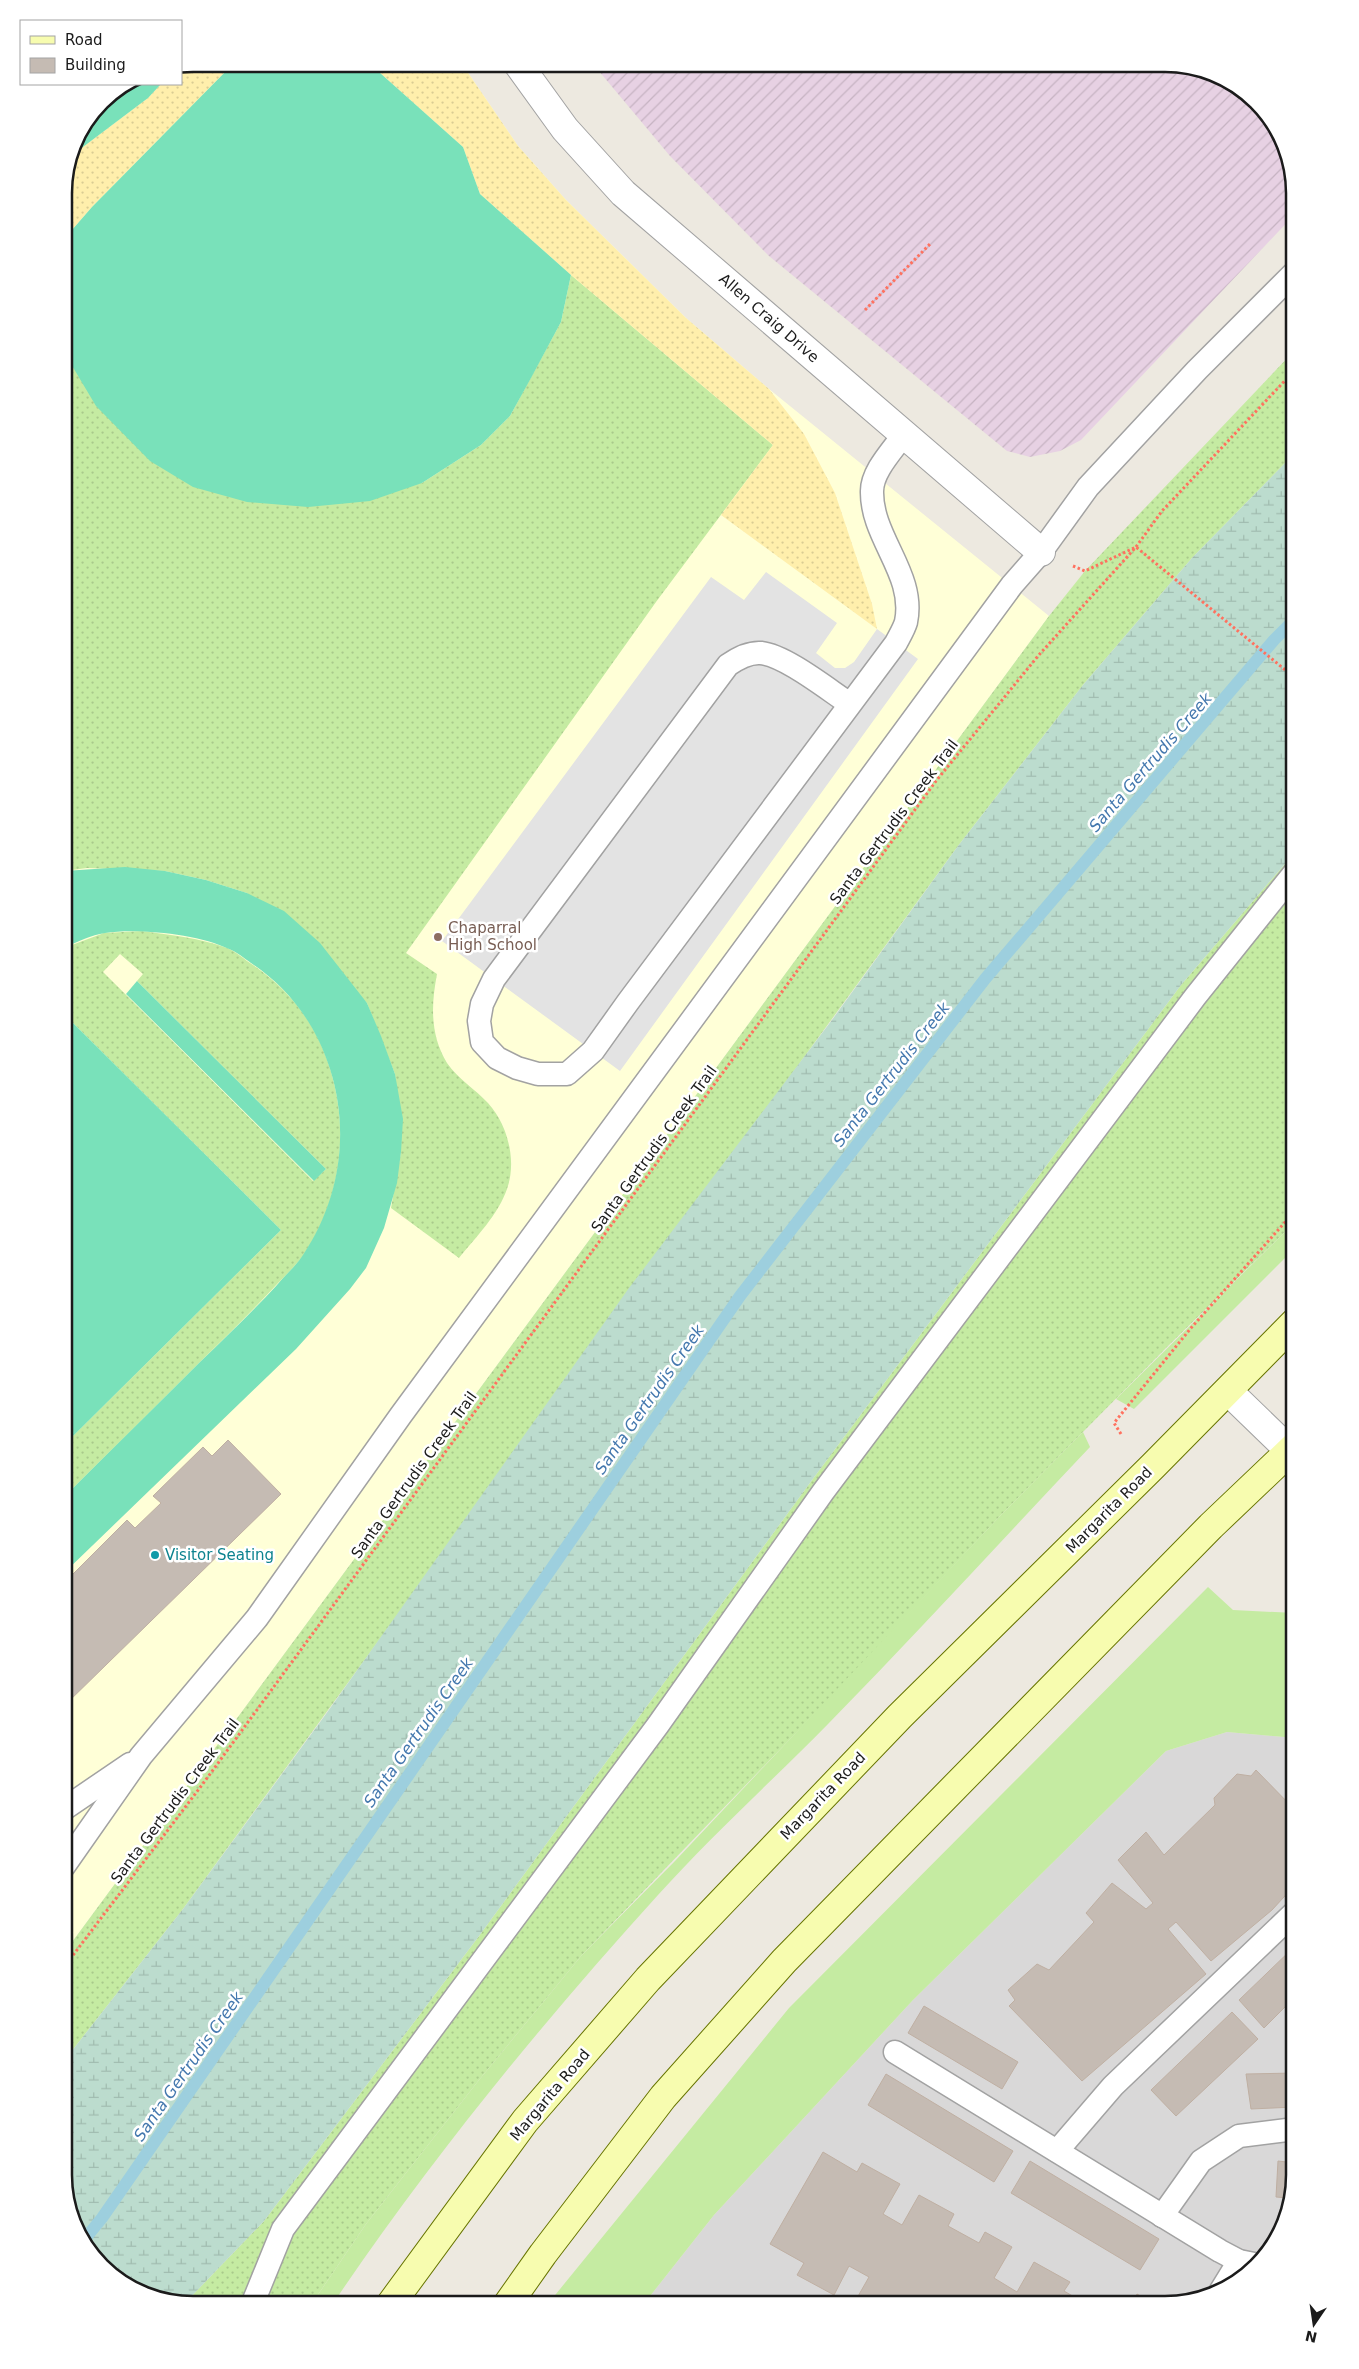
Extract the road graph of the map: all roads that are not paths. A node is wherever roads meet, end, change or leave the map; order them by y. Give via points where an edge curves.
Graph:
1 (525, 73) edge
2 (1286, 281) edge
3 (904, 434) junction
4 (1040, 552) junction
5 (850, 704) junction
6 (1286, 883) edge
7 (1286, 1331) edge
8 (1228, 1391) junction
9 (1286, 1448) edge
10 (1286, 1463) edge
11 (141, 1756) junction
12 (72, 1803) edge
13 (72, 1854) edge
14 (1286, 1921) edge
15 (895, 2052) dead end
16 (1286, 2130) edge
17 (1057, 2151) junction
18 (1162, 2216) junction
19 (1246, 2262) edge
20 (1236, 2273) edge
21 (256, 2296) edge
22 (397, 2296) edge
23 (513, 2296) edge

1 - 3 street, Allen Craig Drive via 565,129 623,193
2 - 4 lane via 1088,486
3 - 4 street, Allen Craig Drive
3 - 5 lane via 876,475 872,490 878,526 902,578 908,603 905,624 896,643
4 - 11 lane via 1012,585 401,1415 257,1618
5 - 5 lane via 777,657 759,653 740,657 728,665 494,979 482,1004 479,1021 482,1042 497,1058 538,1074 567,1074 593,1051
6 - 21 lane via 1195,997 829,1484 658,1725 283,2229
7 - 8 main road, Margarita Road
8 - 9 street
8 - 22 main road, Margarita Road via 900,1716 648,1979 525,2121
10 - 23 main road via 1200,1537 784,1961 663,2097
11 - 12 lane
11 - 13 lane
14 - 17 lane via 1113,2086
15 - 17 lane
16 - 18 lane via 1240,2136 1201,2161
17 - 18 lane
18 - 19 lane
19 - 20 lane

